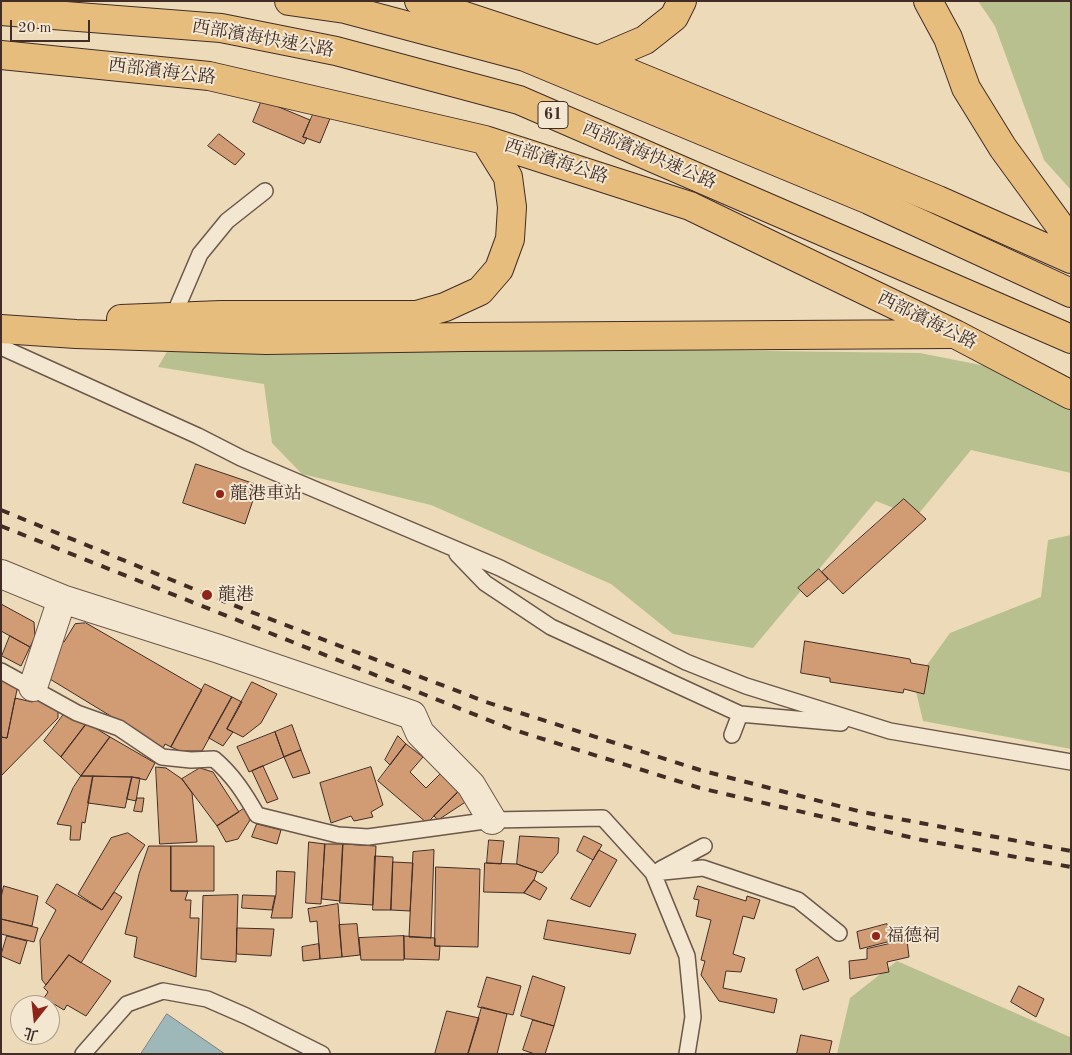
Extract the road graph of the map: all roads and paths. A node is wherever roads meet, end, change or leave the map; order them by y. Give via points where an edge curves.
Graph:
1 (289, 1) edge
2 (419, 1) edge
3 (682, 1) edge
4 (928, 1) edge
5 (1, 11) edge
6 (1, 55) edge
7 (598, 60) junction
8 (485, 140) junction
9 (265, 191) dead end
10 (1071, 241) edge
11 (1071, 258) edge
12 (1071, 293) edge
13 (173, 317) junction
14 (1, 324) edge
15 (1, 329) edge
16 (955, 334) junction
17 (1071, 339) edge
18 (1, 347) edge
19 (1071, 395) edge
20 (452, 548) junction
21 (1, 574) edge
22 (62, 599) junction
23 (1, 671) edge
24 (33, 688) junction
25 (740, 714) junction
26 (890, 731) junction
27 (732, 735) dead end
28 (1071, 762) edge
29 (492, 820) junction
30 (704, 846) dead end
31 (653, 873) junction
32 (839, 933) dead end
33 (83, 1054) edge
34 (322, 1054) edge
35 (687, 1054) edge

1 - 12 main road, 61 via 345,9 525,57 869,200
2 - 7 main road
3 - 7 main road via 674,17 644,40
4 - 10 main road via 948,38 966,88 1003,148
5 - 17 main road, 西部濱海快速公路 / 61 via 221,28 336,51 519,100
6 - 8 main road, 西部濱海公路 via 209,76
7 - 11 main road
8 - 13 main road via 508,178 512,207 510,239 500,269 480,291 417,315
8 - 16 main road, 西部濱海公路 via 690,206
9 - 13 lane via 227,221 200,254
13 - 14 main road
15 - 16 main road via 266,340
16 - 19 main road, 西部濱海公路
18 - 20 lane via 242,458
20 - 25 lane via 485,583 551,628
20 - 26 lane via 500,568 686,662 746,686
21 - 22 street
22 - 24 street
22 - 29 street via 412,715 420,733 471,784
23 - 24 lane
24 - 29 lane via 77,712 119,728 162,757 214,759 229,772 257,815 338,835 368,837
25 - 26 lane
25 - 27 lane
26 - 28 lane
29 - 31 lane via 603,818
30 - 31 lane
31 - 32 lane via 703,868 798,900
31 - 35 lane via 687,956 693,1017
33 - 34 lane via 127,1004 163,991 207,999

